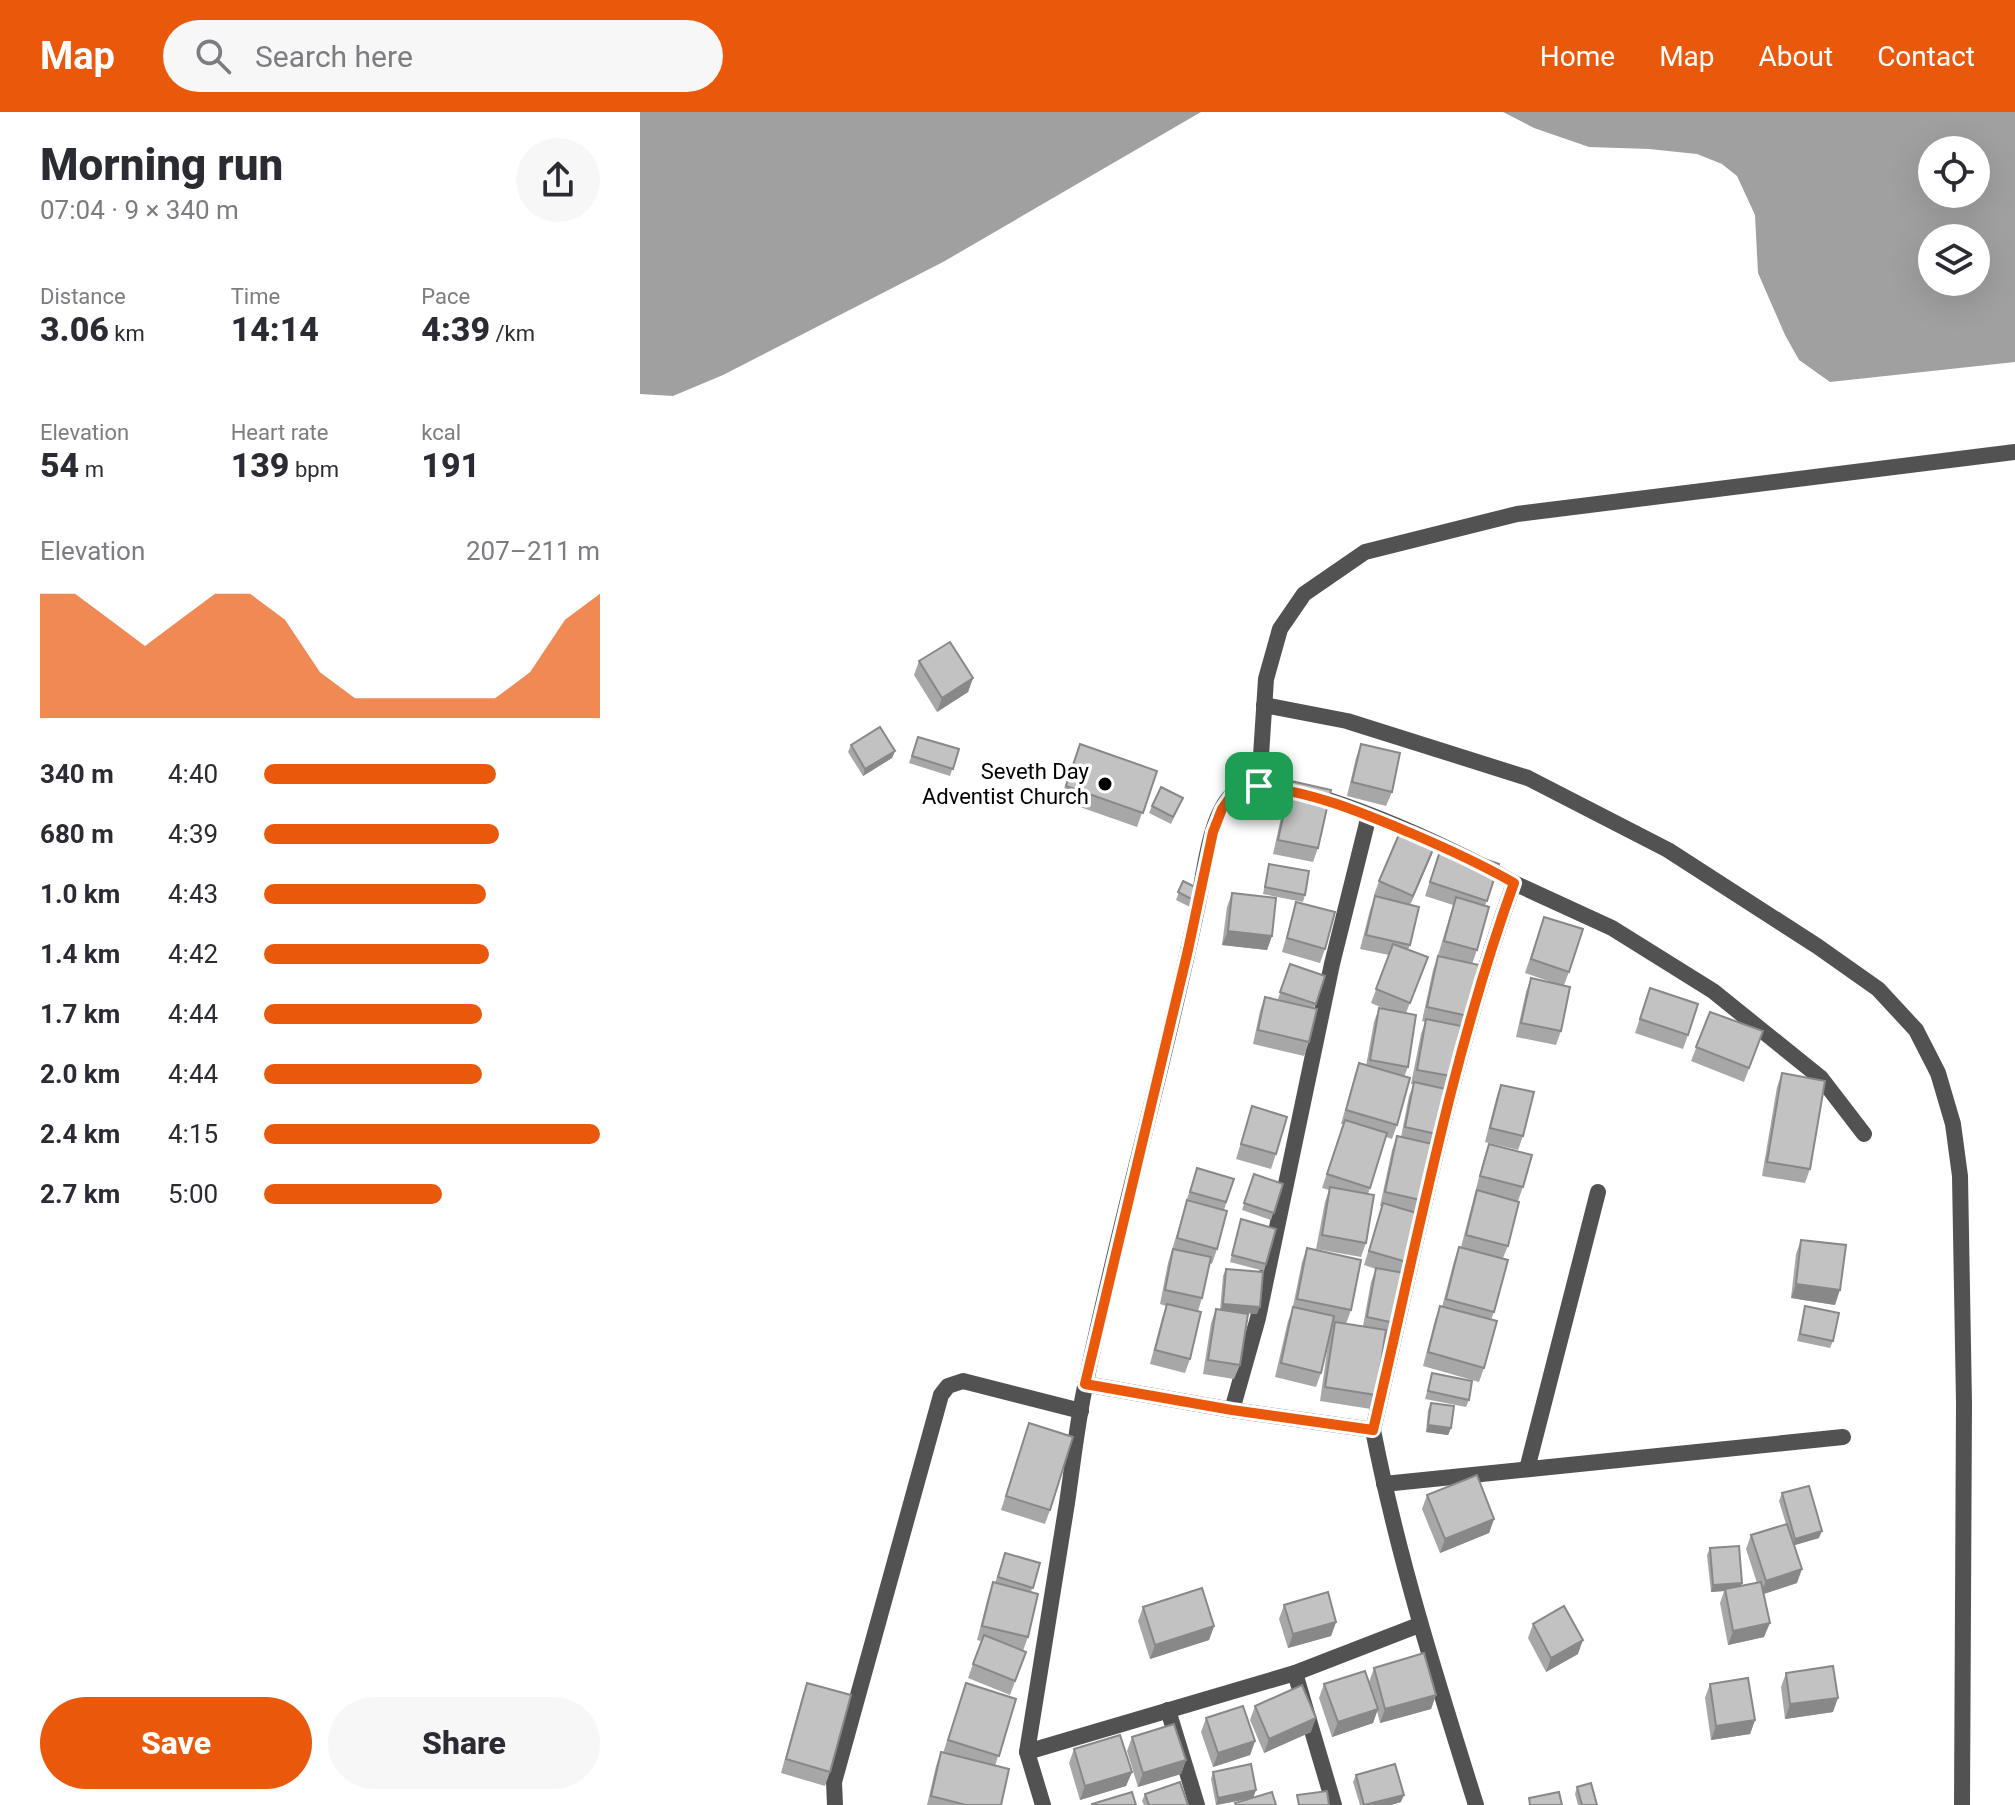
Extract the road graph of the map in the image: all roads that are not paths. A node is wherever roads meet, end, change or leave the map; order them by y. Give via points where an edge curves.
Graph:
1 (2015, 452) edge
2 (1264, 705) junction
3 (1259, 786) junction
4 (1369, 815) junction
5 (1514, 883) junction
6 (1864, 1134) dead end
7 (1598, 1192) dead end
8 (1085, 1384) junction
9 (1232, 1410) junction
10 (1081, 1411) junction
11 (1373, 1430) junction
12 (1843, 1437) dead end
13 (1527, 1469) junction
14 (1384, 1484) junction
15 (1419, 1625) junction
16 (1295, 1673) junction
17 (1168, 1710) junction
18 (1027, 1752) junction
19 (835, 1805) edge
20 (1043, 1805) edge
21 (1197, 1805) edge
22 (1334, 1805) edge
23 (1476, 1805) edge
24 (1962, 1805) edge

1 - 2 street via 1517,514 1365,552 1304,594 1280,629
2 - 3 street
2 - 24 street via 1347,721 1528,778 1668,850 1817,946 1878,989 1916,1030 1938,1073 1953,1124 1960,1176
3 - 4 street via 1299,791
3 - 8 street via 1233,793 1213,832
4 - 5 street
4 - 9 street via 1332,964 1258,1318
5 - 6 street via 1612,928 1713,991 1821,1078
5 - 11 street via 1451,1093
7 - 13 street
8 - 9 street
8 - 10 street
9 - 11 street
10 - 18 street
10 - 19 street via 963,1381 941,1395 834,1782
11 - 14 street
12 - 13 street
13 - 14 street
14 - 15 street
15 - 16 street
15 - 23 street
16 - 17 street
16 - 22 street
17 - 18 street
17 - 21 street
18 - 20 street

